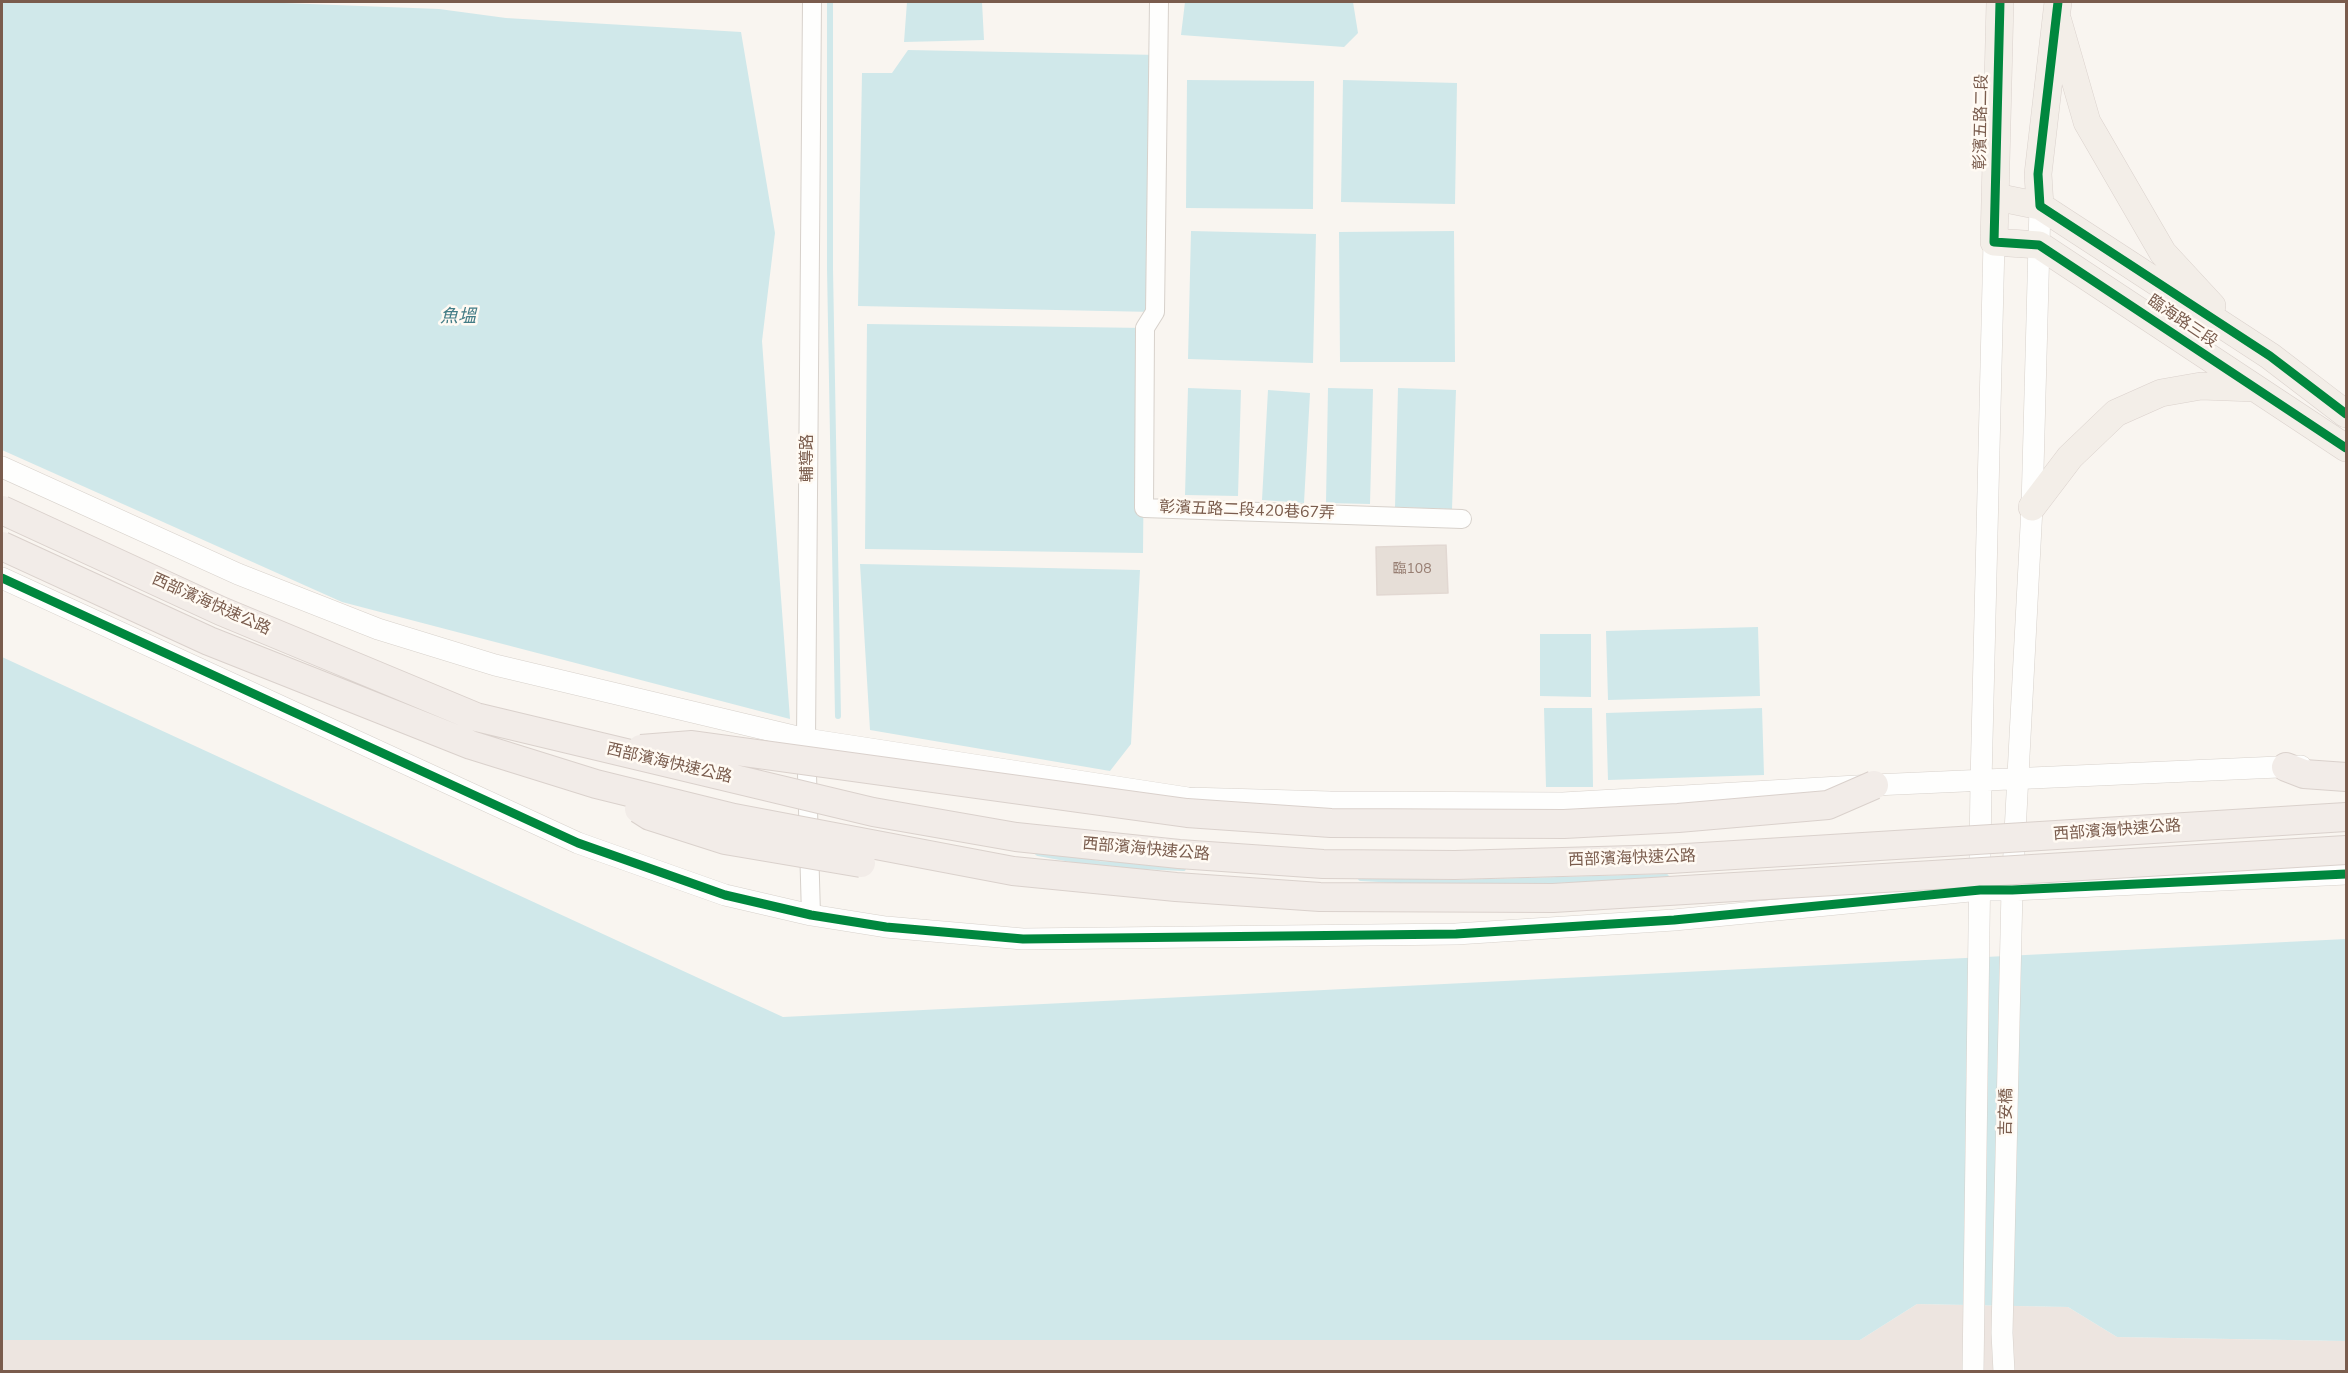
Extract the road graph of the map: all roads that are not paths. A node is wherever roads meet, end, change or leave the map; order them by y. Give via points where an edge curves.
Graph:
1 (812, 2) edge
2 (1159, 2) edge
3 (2000, 2) edge
4 (2058, 11) edge
5 (1996, 197) junction
6 (2040, 206) junction
7 (1994, 242) junction
8 (2039, 245) junction
9 (2270, 356) junction
10 (2254, 388) junction
11 (2346, 414) edge
12 (2346, 448) edge
13 (2, 467) edge
14 (2032, 507) junction
15 (2, 510) edge
16 (1462, 519) dead end
17 (2, 546) edge
18 (2, 578) edge
19 (806, 739) junction
20 (615, 751) junction
21 (2346, 764) edge
22 (2286, 767) junction
23 (2346, 777) edge
24 (2019, 780) junction
25 (1981, 782) junction
26 (596, 784) junction
27 (1874, 785) junction
28 (2346, 817) edge
29 (2346, 850) edge
30 (2346, 874) edge
31 (1980, 890) junction
32 (2012, 891) junction
33 (1875, 898) junction
34 (811, 915) junction
35 (1973, 1371) edge
36 (2004, 1371) edge

1 - 19 street, 輔導路
2 - 16 street, 彰濱五路二段420巷67弄 via 1155,312 1145,328 1144,508
3 - 5 main road, 彰濱五路二段
4 - 6 main road via 2038,174
4 - 9 main road via 2087,122 2163,253 2206,301
5 - 6 main road, 臨海路三段
5 - 7 main road, 彰濱五路二段
6 - 8 street, 吉安橋
6 - 9 main road, 臨海路三段
7 - 8 main road, 臨海路三段
7 - 25 street, 吉安橋
8 - 10 main road, 臨海路三段
8 - 14 street, 吉安橋
9 - 11 main road, 臨海路三段
10 - 12 main road, 臨海路三段
10 - 14 main road via 2201,387 2171,392 2116,412 2070,457
13 - 19 street via 238,574 378,628 495,664
14 - 24 street, 吉安橋
15 - 20 highway, 西部濱海快速公路, bridge via 221,611 476,717
17 - 26 highway, 西部濱海快速公路, bridge via 209,641 471,744
18 - 34 street via 578,843 724,895
19 - 27 street via 1188,798 1563,803
19 - 34 street, 輔導路
20 - 27 highway, bridge via 692,745 1164,810 1330,823 1564,824 1678,818 1828,805
20 - 28 highway, 西部濱海快速公路, bridge via 873,812 1016,837 1323,864 1670,859
21 - 22 street
22 - 23 highway via 2304,774
22 - 24 street
24 - 25 street
24 - 32 street, 吉安橋
25 - 27 street
25 - 31 street, 吉安橋
26 - 29 highway, 西部濱海快速公路, bridge via 734,818 1013,871 1320,897 1553,898
26 - 33 highway, bridge via 650,816 726,840 1009,888 1322,912 1562,910 1794,890
30 - 32 street
31 - 32 street
31 - 33 street
31 - 35 street, 吉安橋
32 - 36 street, 吉安橋
33 - 34 street via 1674,920 1456,934 1023,939 885,927

